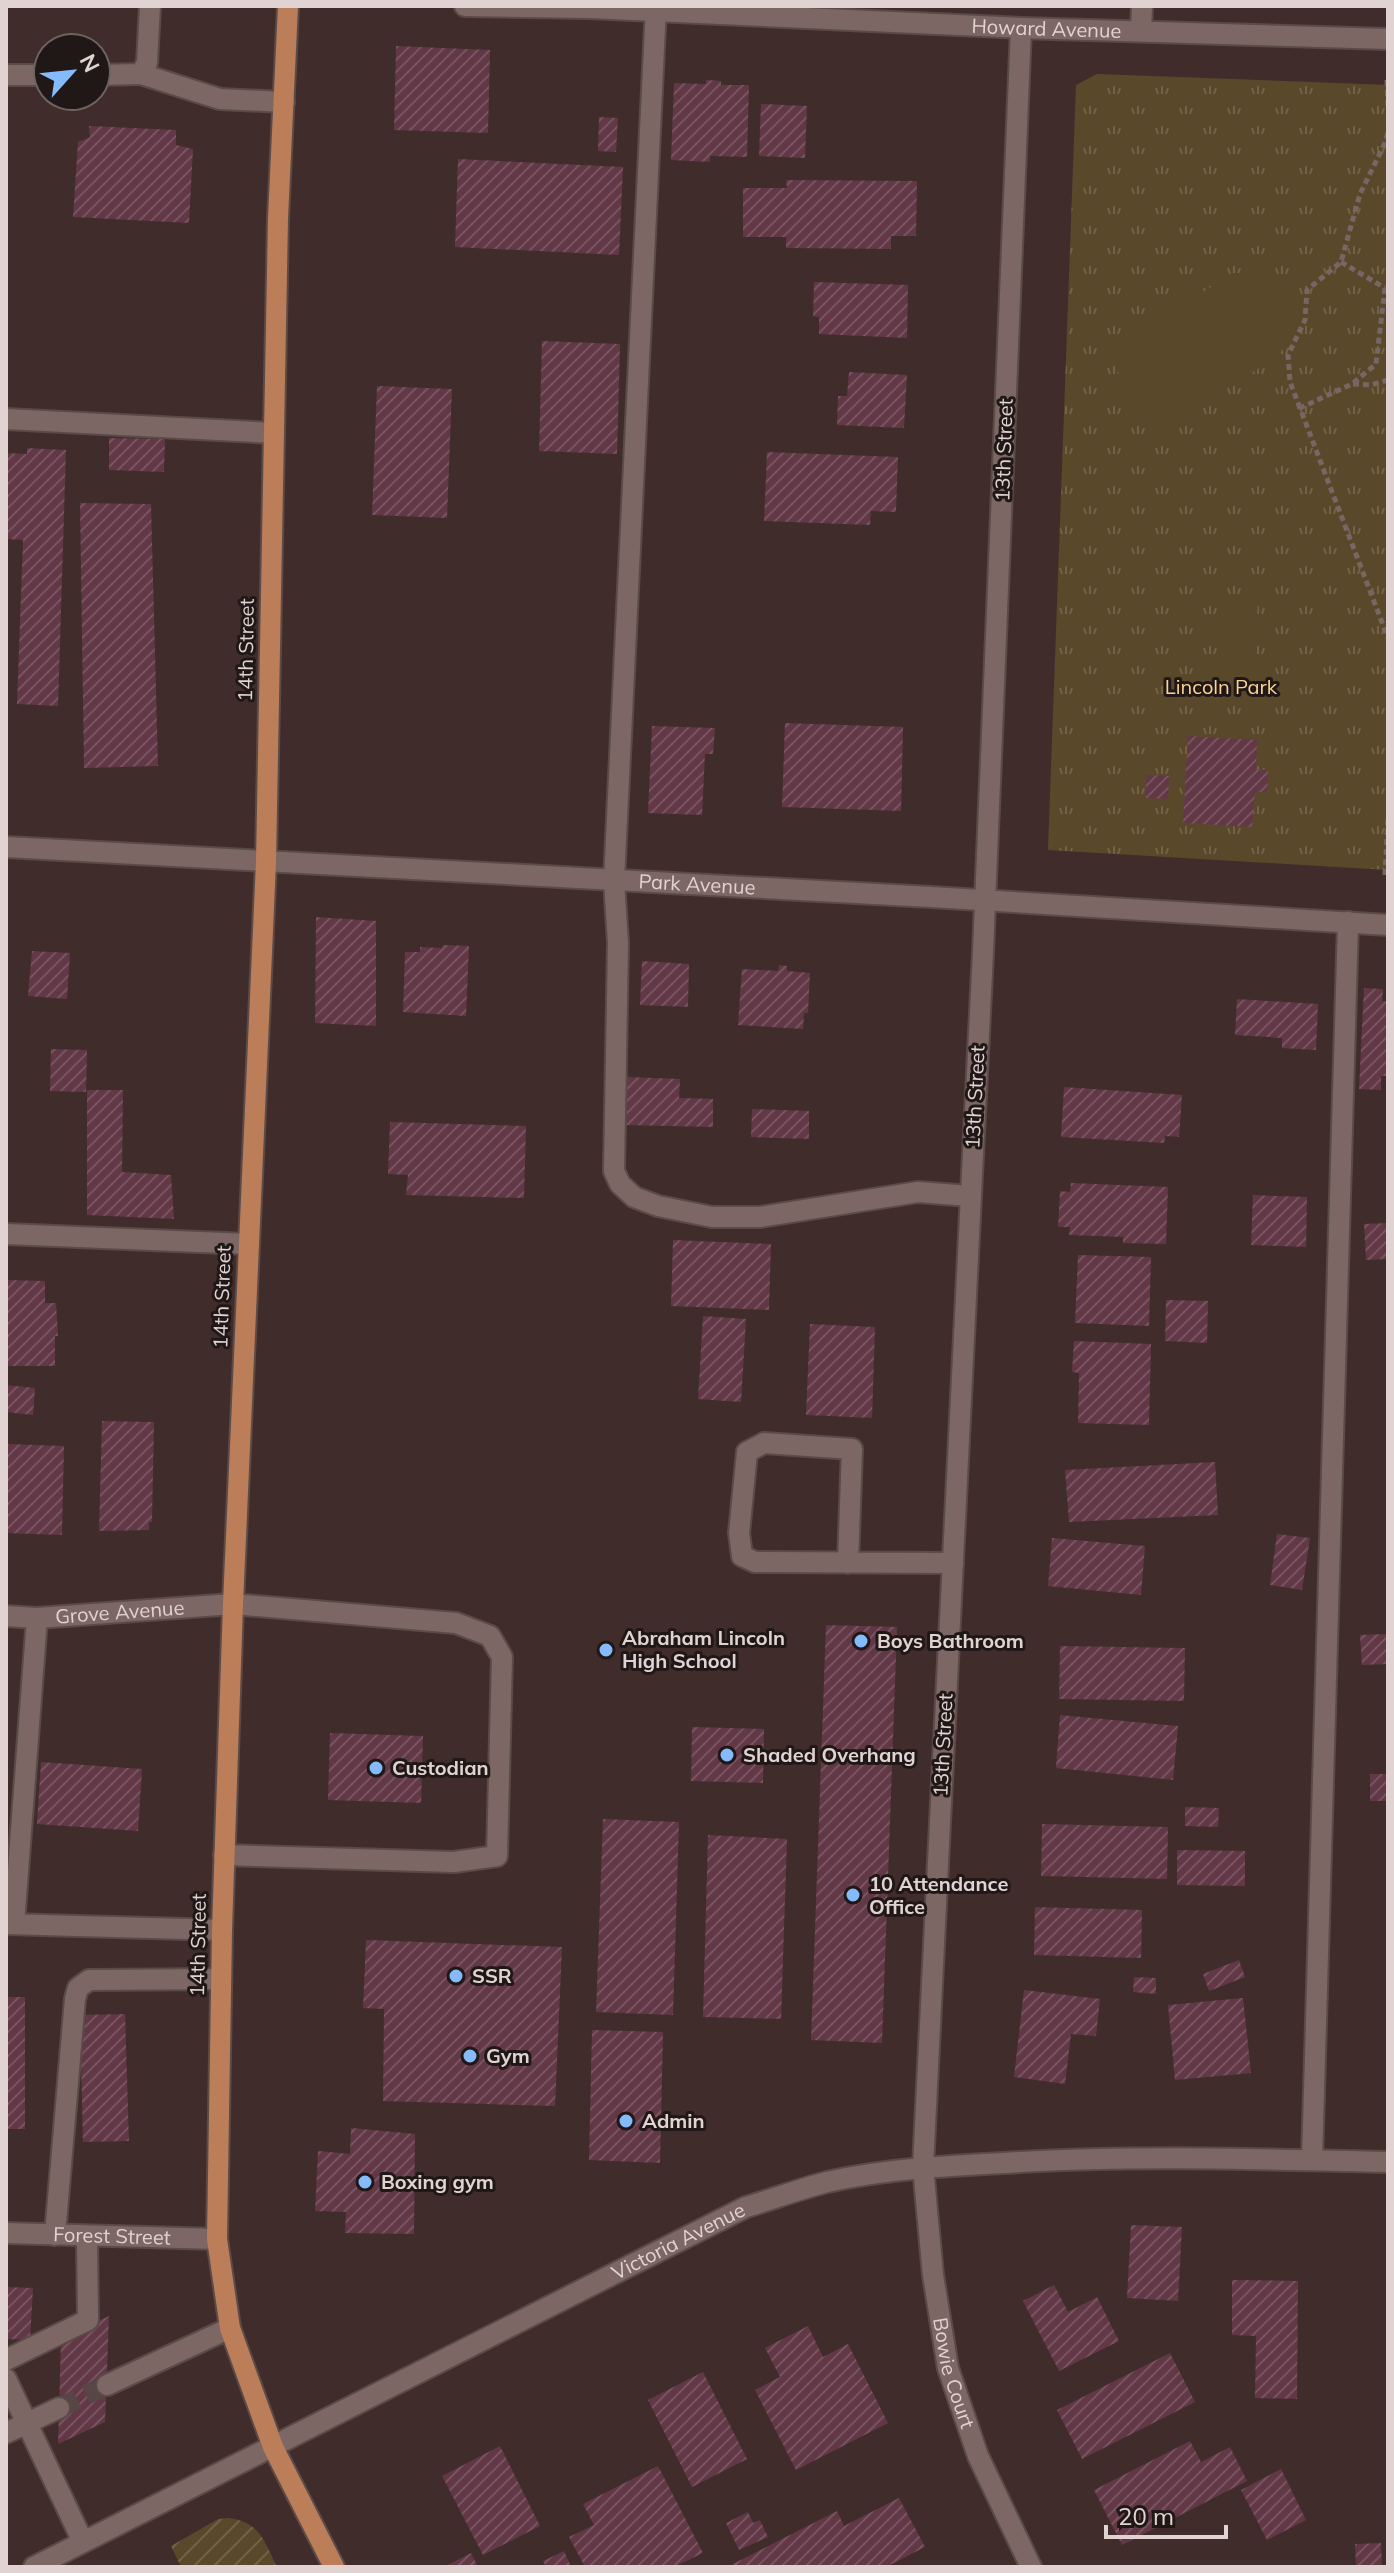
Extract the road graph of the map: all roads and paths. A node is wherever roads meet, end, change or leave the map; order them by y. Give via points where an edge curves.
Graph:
1 (150, 6) edge
2 (288, 6) edge
3 (465, 6) edge
4 (1142, 6) edge
5 (590, 7) edge
6 (656, 10) edge
7 (1021, 28) junction
8 (1141, 31) junction
9 (1388, 39) edge
10 (141, 74) junction
11 (6, 75) edge
12 (32, 75) edge
13 (112, 75) edge
14 (1387, 80) edge
15 (284, 102) junction
16 (1388, 107) edge
17 (1388, 130) edge
18 (1341, 262) junction
19 (1386, 288) edge
20 (1388, 380) edge
21 (1352, 384) junction
22 (1300, 408) junction
23 (6, 419) edge
24 (274, 433) junction
25 (1388, 638) edge
26 (1388, 818) edge
27 (6, 847) edge
28 (266, 862) junction
29 (1385, 875) dead end
30 (614, 881) junction
31 (985, 900) junction
32 (1348, 922) junction
33 (1388, 925) edge
34 (970, 1196) junction
35 (6, 1234) edge
36 (248, 1244) junction
37 (848, 1563) junction
38 (953, 1563) junction
39 (233, 1604) junction
40 (6, 1616) edge
41 (37, 1618) junction
42 (224, 1855) junction
43 (10, 1924) edge
44 (222, 1930) junction
45 (221, 1979) junction
46 (1312, 2160) junction
47 (1388, 2162) edge
48 (923, 2167) junction
49 (6, 2233) edge
50 (55, 2235) junction
51 (87, 2236) junction
52 (217, 2239) junction
53 (230, 2328) junction
54 (6, 2360) edge
55 (6, 2379) edge
56 (107, 2385) tunnel mouth
57 (59, 2408) tunnel mouth
58 (27, 2423) junction
59 (6, 2433) edge
60 (273, 2447) junction
61 (83, 2542) junction
62 (34, 2567) edge
63 (334, 2567) edge
64 (1031, 2567) edge

1 - 10 street via 147,63
2 - 15 main road, 14th Street
3 - 5 street, Howard Avenue
4 - 8 street
5 - 6 street, Howard Avenue
6 - 7 street, Howard Avenue
6 - 30 street
7 - 8 street, Howard Avenue
7 - 31 street, 13th Street
8 - 9 street, Howard Avenue
10 - 13 street
10 - 15 street via 220,99
11 - 12 street
14 - 16 path
15 - 24 main road, 14th Street
17 - 18 path via 1360,194
18 - 19 path
18 - 22 path via 1307,290 1305,320 1288,355 1290,382
19 - 21 path via 1376,364
20 - 21 path
21 - 22 path
22 - 25 path
23 - 24 street
24 - 28 main road, 14th Street
26 - 29 path
27 - 28 street, Park Avenue
28 - 30 street, Park Avenue
28 - 36 main road, 14th Street
30 - 31 street, Park Avenue
30 - 34 street via 614,1171 634,1197 712,1217 760,1217 918,1192
31 - 32 street, Park Avenue
31 - 34 street, 13th Street
32 - 33 street, Park Avenue
32 - 46 street
34 - 38 street, 13th Street
35 - 36 street
36 - 39 main road, 14th Street
37 - 37 street via 755,1562 742,1556 739,1533 747,1452 764,1443 852,1449
37 - 38 street
38 - 48 street, 13th Street
39 - 41 street, Grove Avenue
39 - 42 main road, 14th Street
39 - 42 street, Grove Avenue via 456,1623 490,1636 502,1657 500,1822 497,1856 454,1862
40 - 41 street, Grove Avenue
41 - 43 street
42 - 44 main road, 14th Street
43 - 44 street
44 - 45 main road, 14th Street
45 - 50 street via 89,1980 78,1988
45 - 52 main road, 14th Street
46 - 47 street, Victoria Avenue
46 - 48 street, Victoria Avenue via 1172,2156
48 - 60 street, Victoria Avenue via 828,2182 746,2207
48 - 64 street, Bowie Court via 948,2368 978,2456
49 - 50 street, Forest Street
50 - 51 street, Forest Street
51 - 52 street, Forest Street
51 - 54 street via 88,2320
52 - 53 main road, 14th Street
53 - 56 street
53 - 60 main road, 14th Street
55 - 58 street
57 - 58 street
58 - 59 street
58 - 61 street
60 - 61 street, Victoria Avenue
60 - 63 main road, 14th Street
61 - 62 street, Victoria Avenue

